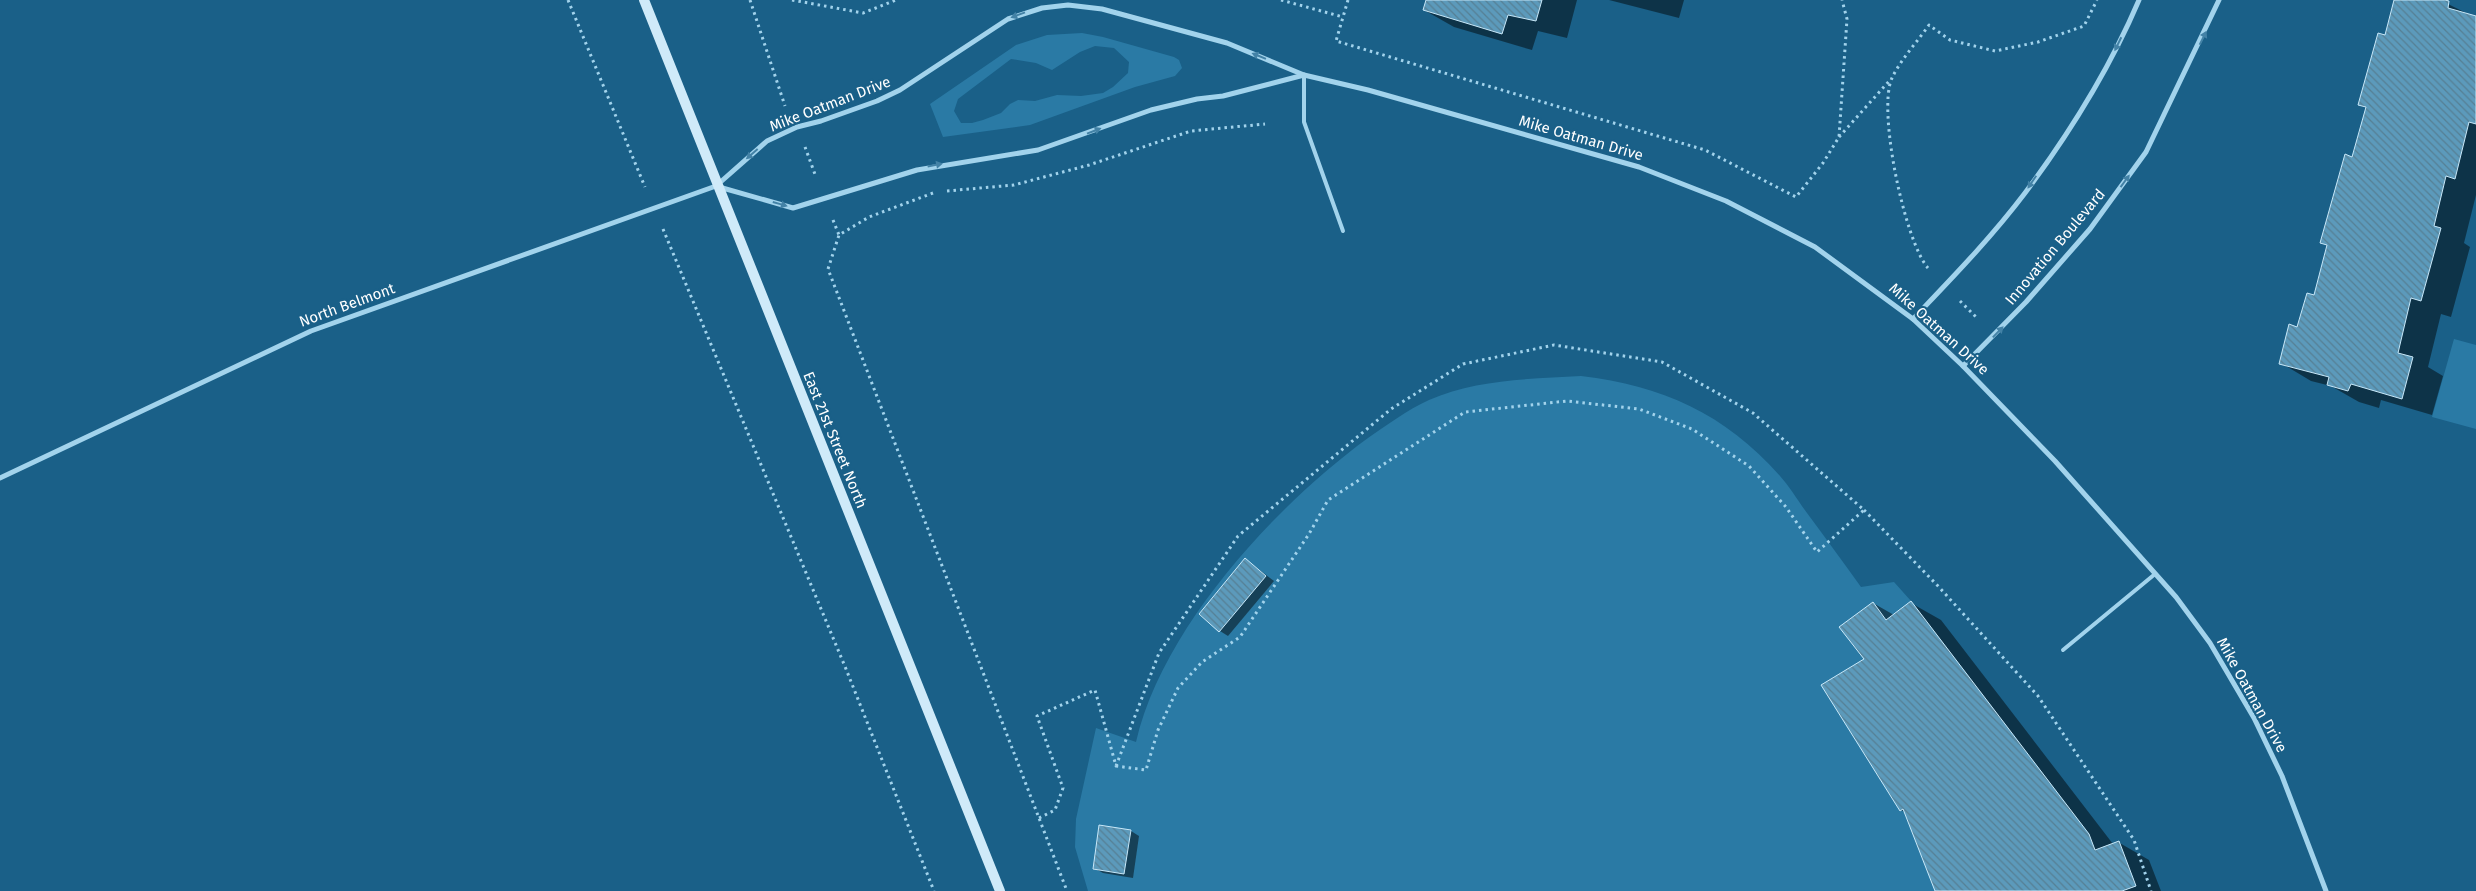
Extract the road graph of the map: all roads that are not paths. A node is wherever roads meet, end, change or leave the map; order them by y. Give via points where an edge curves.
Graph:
1 (644, 0) edge
2 (2139, 0) edge
3 (2219, 0) edge
4 (1304, 75) junction
5 (716, 186) junction
6 (1343, 231) dead end
7 (1913, 319) junction
8 (1964, 366) junction
9 (0, 478) edge
10 (2155, 574) junction
11 (2063, 650) dead end
12 (1000, 891) edge
13 (2326, 891) edge

1 - 5 main road, East 21st Street North
2 -> 7 street via 2112,57 2079,114 2024,193
8 -> 3 street, Innovation Boulevard via 2090,229 2146,152
5 -> 4 street, Mike Oatman Drive via 793,208 916,170 1038,150 1151,110
4 -> 5 street, Mike Oatman Drive via 1227,43 1121,14 1077,6 1042,8 999,23 900,90 767,141
4 - 6 lane via 1304,122
4 - 7 street, Mike Oatman Drive via 1588,152 1694,187 1815,247
5 - 9 street, North Belmont via 311,331
5 - 12 main road, East 21st Street North
7 - 8 street, Mike Oatman Drive
8 - 10 street, Mike Oatman Drive via 2055,460
10 - 11 lane
10 - 13 street, Mike Oatman Drive via 2210,643 2238,689 2282,776

